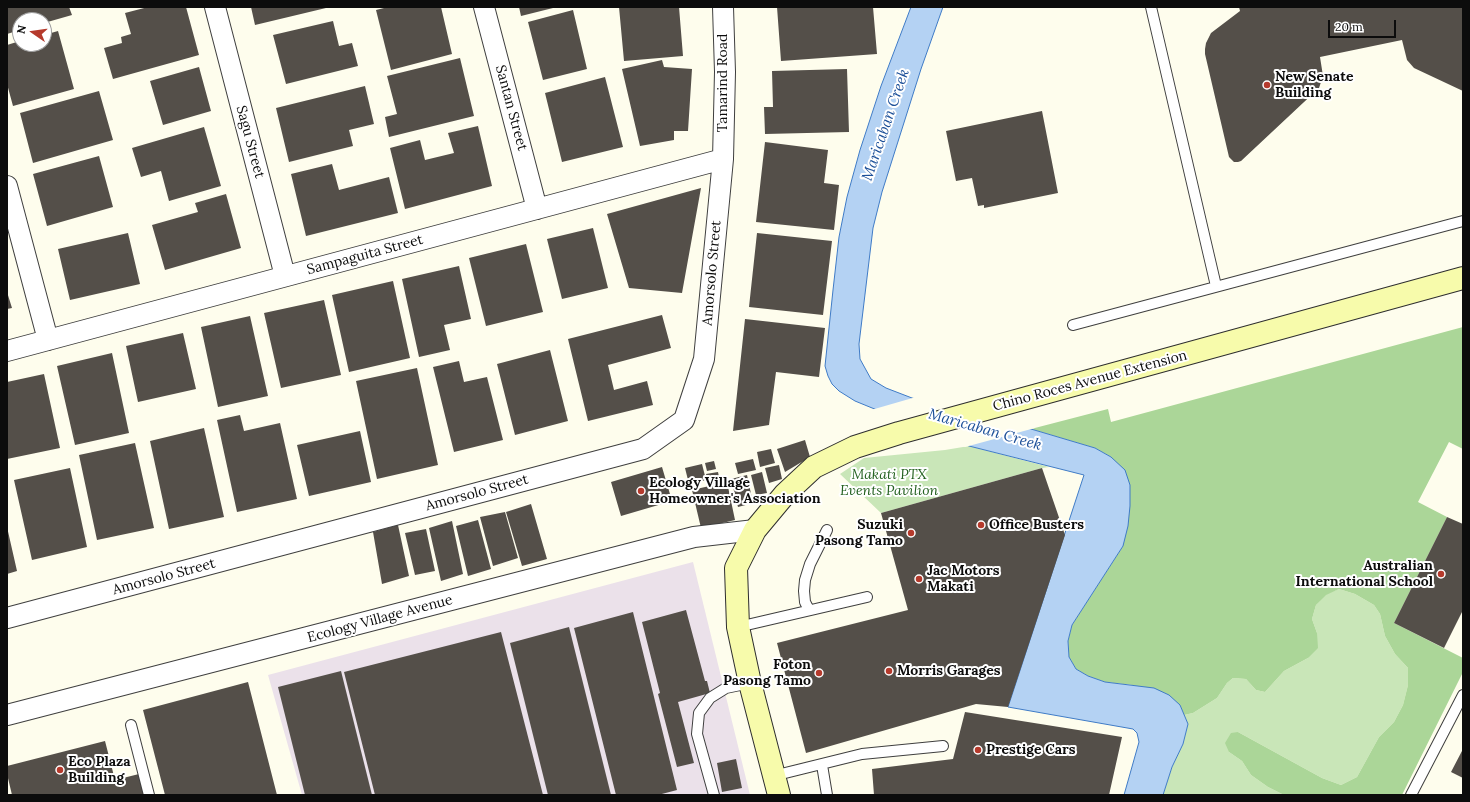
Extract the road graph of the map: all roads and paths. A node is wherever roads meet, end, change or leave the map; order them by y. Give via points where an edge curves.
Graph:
1 (215, 7) edge
2 (484, 7) edge
3 (723, 7) edge
4 (1151, 7) edge
5 (723, 159) junction
6 (7, 186) edge
7 (537, 209) junction
8 (1463, 221) edge
9 (285, 276) junction
10 (1463, 278) edge
11 (1216, 286) junction
12 (1073, 325) dead end
13 (48, 340) junction
14 (7, 351) edge
15 (755, 530) junction
16 (827, 530) dead end
17 (867, 597) dead end
18 (809, 610) junction
19 (7, 618) edge
20 (738, 627) junction
21 (750, 683) junction
22 (1463, 696) edge
23 (7, 715) edge
24 (131, 725) dead end
25 (943, 746) dead end
26 (822, 764) junction
27 (776, 785) edge
28 (149, 795) edge
29 (714, 795) edge
30 (827, 795) edge
31 (1411, 795) edge

1 - 9 street, Sagu Street
2 - 7 street, Santan Street
3 - 5 street, Tamarind Road
4 - 11 lane
5 - 7 street, Sampaguita Street
5 - 19 street, Amorsolo Street via 704,359 684,420 642,449
6 - 13 street
7 - 9 street, Sampaguita Street
8 - 11 lane
9 - 13 street, Sampaguita Street
10 - 15 main road, Chino Roces Avenue Extension via 855,447 814,468 785,494
11 - 12 lane
13 - 14 street, Sampaguita Street
15 - 20 main road, Chino Roces Avenue Extension via 736,568
15 - 23 street, Ecology Village Avenue via 694,537
16 - 18 lane via 805,580 805,602
17 - 18 lane
18 - 20 lane
20 - 21 main road, Chino Roces Avenue Extension
21 - 27 main road, Chino Roces Avenue Extension
21 - 29 lane via 726,688 710,698 699,714 697,734
22 - 31 lane
24 - 28 lane
25 - 26 lane via 862,754
26 - 27 lane
26 - 30 lane

